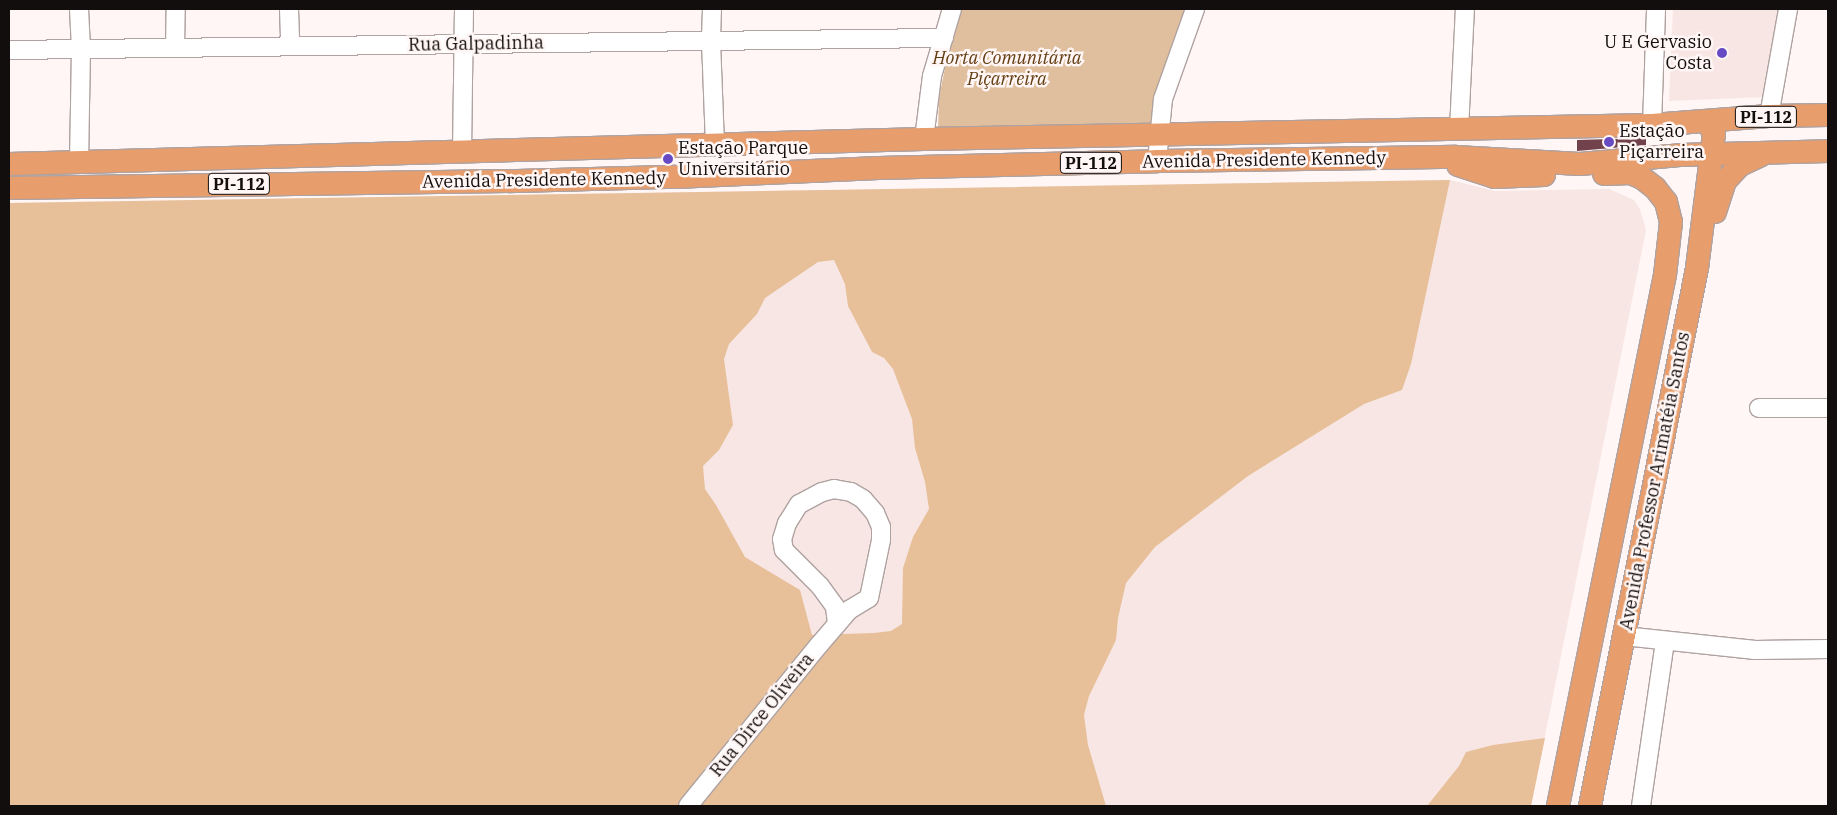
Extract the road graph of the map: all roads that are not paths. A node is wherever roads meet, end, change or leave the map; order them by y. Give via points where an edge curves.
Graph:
1 (79, 9) edge
2 (176, 9) edge
3 (289, 9) edge
4 (464, 9) edge
5 (712, 9) edge
6 (952, 9) edge
7 (1195, 9) edge
8 (1465, 9) edge
9 (1656, 9) edge
10 (1788, 9) edge
11 (944, 38) junction
12 (711, 41) junction
13 (464, 44) junction
14 (290, 46) junction
15 (175, 48) junction
16 (81, 49) junction
17 (9, 50) edge
18 (1828, 115) edge
19 (1769, 116) junction
20 (1704, 121) junction
21 (1652, 125) junction
22 (1459, 130) junction
23 (1159, 136) junction
24 (924, 139) junction
25 (715, 146) junction
26 (1828, 151) edge
27 (462, 152) junction
28 (1769, 153) junction
29 (1712, 154) junction
30 (308, 155) junction
31 (236, 157) junction
32 (1433, 158) junction
33 (1157, 161) junction
34 (79, 162) junction
35 (9, 164) edge
36 (237, 184) junction
37 (308, 184) junction
38 (9, 188) edge
39 (1697, 268) junction
40 (1760, 408) dead end
41 (1828, 408) edge
42 (837, 624) junction
43 (1624, 636) junction
44 (1664, 642) junction
45 (1828, 649) edge
46 (1571, 740) junction
47 (1602, 743) junction
48 (688, 806) edge
49 (1558, 806) edge
50 (1570, 806) edge
51 (1582, 806) edge
52 (1590, 806) edge
53 (1641, 806) edge

1 - 16 street
2 - 15 street
3 - 14 street
4 - 13 street
5 - 12 street
6 - 11 street
7 - 23 street via 1162,99
8 - 22 street
9 - 21 street
10 - 19 street
11 - 12 street, Rua Galpadinha
11 - 24 street via 932,76
12 - 13 street, Rua Galpadinha
12 - 25 street
13 - 14 street, Rua Galpadinha
13 - 27 street
14 - 15 street, Rua Galpadinha
15 - 16 street, Rua Galpadinha
16 - 17 street, Rua Galpadinha
16 - 34 street
18 - 19 main road, Avenida Presidente Kennedy / PI-112
19 - 20 main road, Avenida Presidente Kennedy / PI-112
20 - 21 main road, Avenida Presidente Kennedy / PI-112
20 - 29 main road, Avenida Professor Arimatéia Santos via 1713,128
21 - 22 main road, Avenida Presidente Kennedy / PI-112
22 - 23 main road, Avenida Presidente Kennedy / PI-112
23 - 24 main road, Avenida Presidente Kennedy / PI-112
23 - 33 street
24 - 25 main road, Avenida Presidente Kennedy / PI-112
25 - 27 main road, Avenida Presidente Kennedy / PI-112
26 - 28 main road, Avenida Presidente Kennedy / PI-112
27 - 30 main road, Avenida Presidente Kennedy / PI-112
28 - 29 main road, Avenida Presidente Kennedy / PI-112
28 - 39 main road via 1749,159 1726,181
29 - 32 main road, Avenida Presidente Kennedy / PI-112 via 1580,164
29 - 39 main road, Avenida Professor Arimatéia Santos
30 - 31 main road, Avenida Presidente Kennedy / PI-112
30 - 37 main road
31 - 34 main road, Avenida Presidente Kennedy / PI-112
31 - 36 main road
32 - 33 main road, Avenida Presidente Kennedy / PI-112
32 - 46 main road, Avenida Professor Arimatéia Santos via 1494,177 1631,173 1655,188 1666,202 1671,222 1665,276
33 - 37 main road, Avenida Presidente Kennedy / PI-112 via 674,177
34 - 35 main road, Avenida Presidente Kennedy / PI-112
36 - 37 main road, Avenida Presidente Kennedy / PI-112
36 - 38 main road, Avenida Presidente Kennedy / PI-112
39 - 43 main road, Avenida Professor Arimatéia Santos
40 - 41 street
42 - 42 street, Rua Dirce Oliveira via 850,610 869,598 882,540 875,513 863,498 834,488 800,504 787,523 782,539 784,550 820,586 835,607
42 - 48 street, Rua Dirce Oliveira
43 - 44 street
43 - 47 main road, Avenida Professor Arimatéia Santos
44 - 45 street via 1755,650
44 - 53 street
46 - 49 main road, Avenida Professor Arimatéia Santos
46 - 50 main road via 1574,787
47 - 51 main road via 1591,768
47 - 52 main road, Avenida Professor Arimatéia Santos

